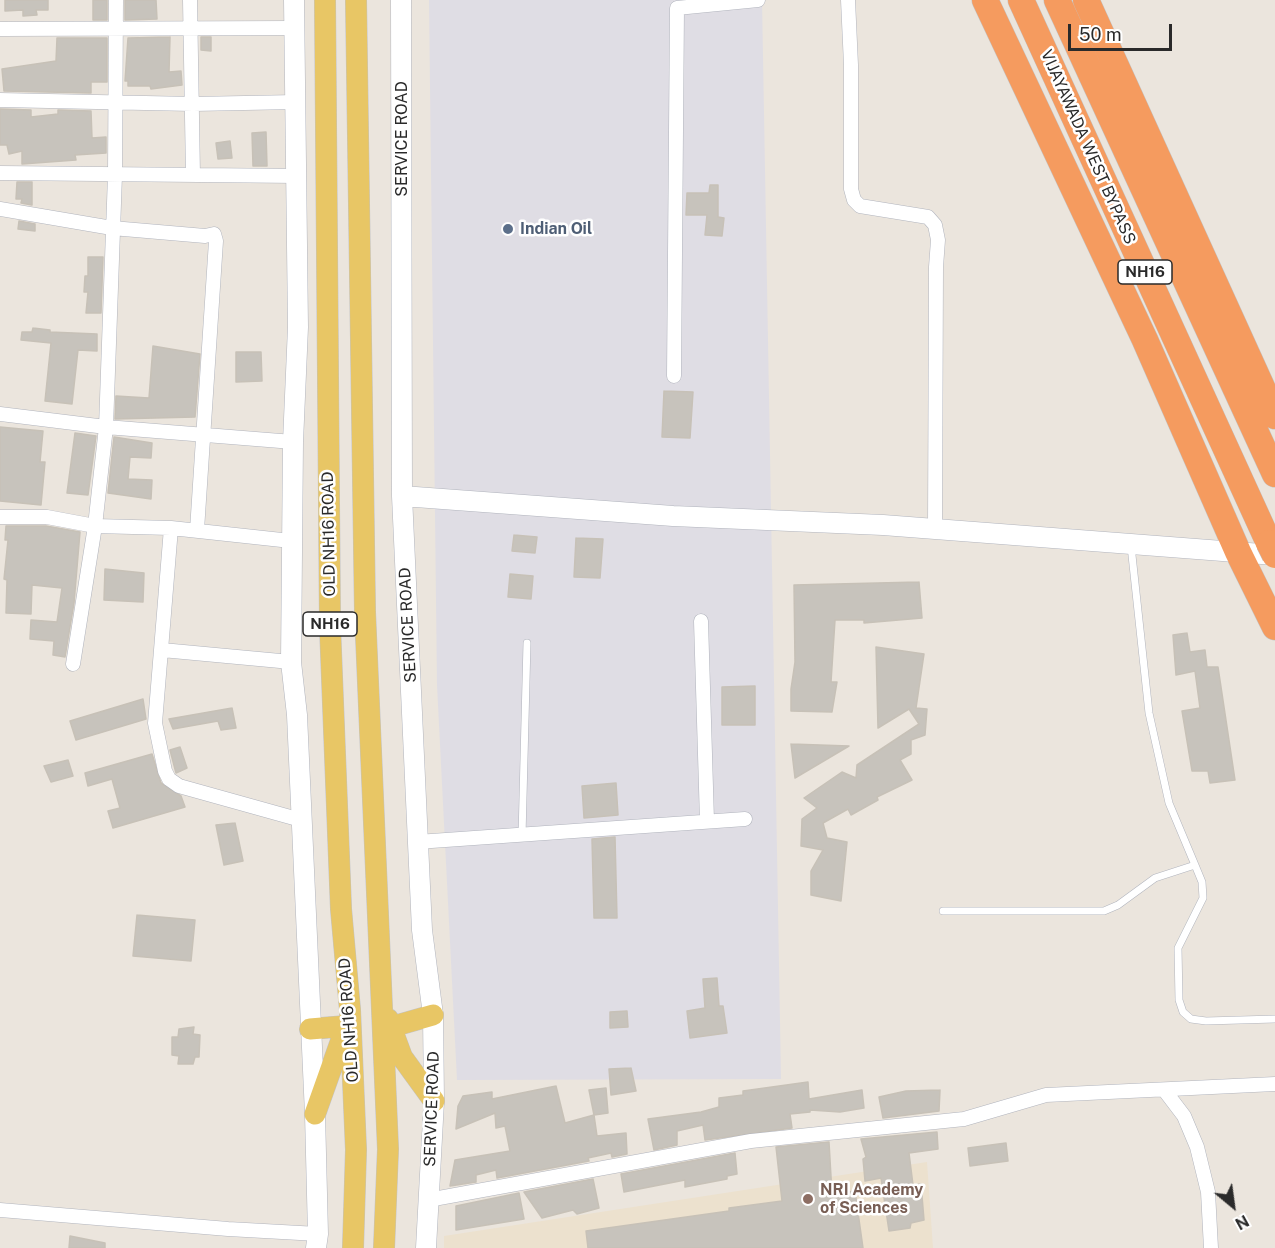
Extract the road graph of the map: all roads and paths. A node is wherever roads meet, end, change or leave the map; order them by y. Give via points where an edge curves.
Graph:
1 (116, 0) edge
2 (190, 0) edge
3 (294, 0) edge
4 (324, 0) edge
5 (356, 0) edge
6 (401, 0) edge
7 (758, 0) edge
8 (848, 0) edge
9 (985, 0) edge
10 (1021, 0) edge
11 (1057, 0) edge
12 (1086, 0) edge
13 (116, 28) junction
14 (191, 28) junction
15 (294, 28) junction
16 (0, 29) edge
17 (0, 100) edge
18 (116, 101) junction
19 (296, 102) junction
20 (193, 104) junction
21 (0, 173) edge
22 (115, 175) junction
23 (193, 175) junction
24 (298, 176) junction
25 (0, 209) edge
26 (112, 228) junction
27 (674, 376) dead end
28 (0, 414) edge
29 (1275, 416) edge
30 (106, 427) junction
31 (203, 434) junction
32 (293, 442) junction
33 (1275, 474) edge
34 (402, 496) junction
35 (0, 517) edge
36 (95, 526) junction
37 (171, 528) junction
38 (935, 529) junction
39 (196, 530) junction
40 (291, 541) junction
41 (1131, 545) junction
42 (1273, 551) edge
43 (1238, 552) junction
44 (701, 621) dead end
45 (1275, 627) edge
46 (527, 643) dead end
47 (162, 650) junction
48 (291, 662) junction
49 (73, 664) dead end
50 (744, 819) dead end
51 (301, 820) junction
52 (707, 820) junction
53 (522, 836) junction
54 (417, 842) junction
55 (1195, 865) junction
56 (943, 911) dead end
57 (381, 999) junction
58 (433, 1015) junction
59 (348, 1018) junction
60 (1275, 1019) edge
61 (391, 1027) junction
62 (310, 1029) junction
63 (1275, 1084) edge
64 (1164, 1091) junction
65 (434, 1101) junction
66 (315, 1114) junction
67 (428, 1200) junction
68 (0, 1210) edge
69 (317, 1241) edge
70 (354, 1248) edge
71 (384, 1248) edge
72 (426, 1248) edge
73 (1211, 1248) edge

1 - 13 street
2 - 14 street
3 - 15 street
4 - 59 main road, OLD NH16 ROAD / NH16 via 330,626
5 - 57 main road, OLD NH16 ROAD via 365,612
6 - 34 street, SERVICE ROAD
7 - 27 street via 677,8
8 - 38 street via 850,189 854,200 860,206 928,218 935,225 938,240
9 - 43 highway via 1145,340
10 - 42 highway, VIJAYAWADA WEST BYPASS / NH16
11 - 33 highway, VIJAYAWADA WEST BYPASS / NH16
12 - 29 highway
13 - 14 street
13 - 16 street
13 - 18 street
14 - 15 street
14 - 20 street
15 - 19 street
17 - 18 street
18 - 20 street
18 - 22 street
19 - 20 street
19 - 24 street
20 - 23 street
21 - 22 street
22 - 23 street
22 - 26 street
23 - 24 street
24 - 32 street
25 - 26 street
26 - 30 street
26 - 31 street via 214,234
28 - 30 street
30 - 31 street
30 - 36 street
31 - 32 street
31 - 39 street
32 - 40 street
34 - 38 street via 673,516
34 - 54 street, SERVICE ROAD
35 - 36 street via 47,517
36 - 37 street
36 - 49 street
37 - 39 street
37 - 47 street
38 - 41 street
39 - 40 street
40 - 48 street
41 - 43 street
41 - 55 lane via 1149,713 1169,803
42 - 43 street
43 - 45 highway
44 - 52 street
46 - 53 lane
47 - 48 street
47 - 51 street via 155,733 169,779 179,786
48 - 51 street
50 - 52 street
51 - 62 street
52 - 53 street
53 - 54 street
54 - 58 street, SERVICE ROAD via 422,930
55 - 56 lane via 1155,878 1104,911
55 - 60 lane via 1203,898 1178,948 1179,1000 1183,1012 1191,1019 1206,1021
57 - 61 main road
57 - 71 main road, OLD NH16 ROAD via 388,1149
58 - 61 main road
58 - 65 street, SERVICE ROAD
59 - 62 main road
59 - 66 main road
59 - 70 main road, OLD NH16 ROAD / NH16 via 356,1150
61 - 65 main road via 402,1057
62 - 66 street
63 - 64 street
64 - 67 street via 1046,1095 964,1119 751,1141
64 - 73 street via 1184,1116 1197,1147 1208,1192
65 - 67 street, SERVICE ROAD
66 - 69 street
67 - 72 street, SERVICE ROAD
68 - 69 street via 228,1229

